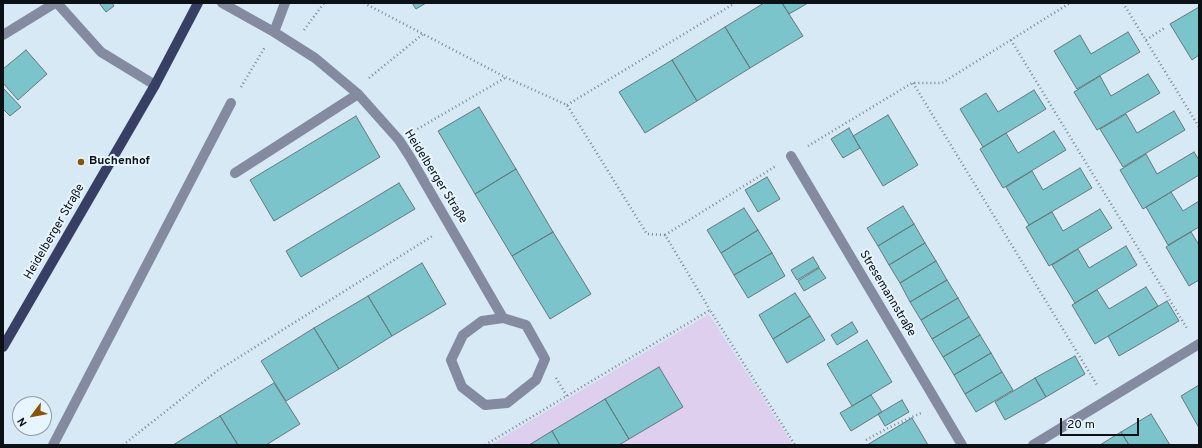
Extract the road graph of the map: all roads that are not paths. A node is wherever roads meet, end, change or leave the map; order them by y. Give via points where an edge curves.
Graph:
1 (56, 3) edge
2 (198, 3) edge
3 (222, 3) edge
4 (285, 3) edge
5 (274, 32) junction
6 (3, 35) edge
7 (155, 85) junction
8 (358, 94) junction
9 (231, 103) road end
10 (791, 156) road end
11 (235, 173) dead end
12 (503, 318) junction
13 (1198, 344) edge
14 (3, 347) edge
15 (53, 445) edge
16 (962, 445) edge
17 (1033, 445) edge

1 - 6 street
1 - 7 street via 101,52
2 - 7 main road, Heidelberger Straße
3 - 5 street, Heidelberger Straße
4 - 5 street
5 - 8 street, Heidelberger Straße via 316,58
7 - 14 main road, Heidelberger Straße
8 - 11 street
8 - 12 street, Heidelberger Straße via 399,140
9 - 15 street
10 - 16 street, Stresemannstraße
12 - 12 street via 526,325 545,359 536,380 507,403 485,405 462,387 451,360 462,335 482,321
13 - 17 street

